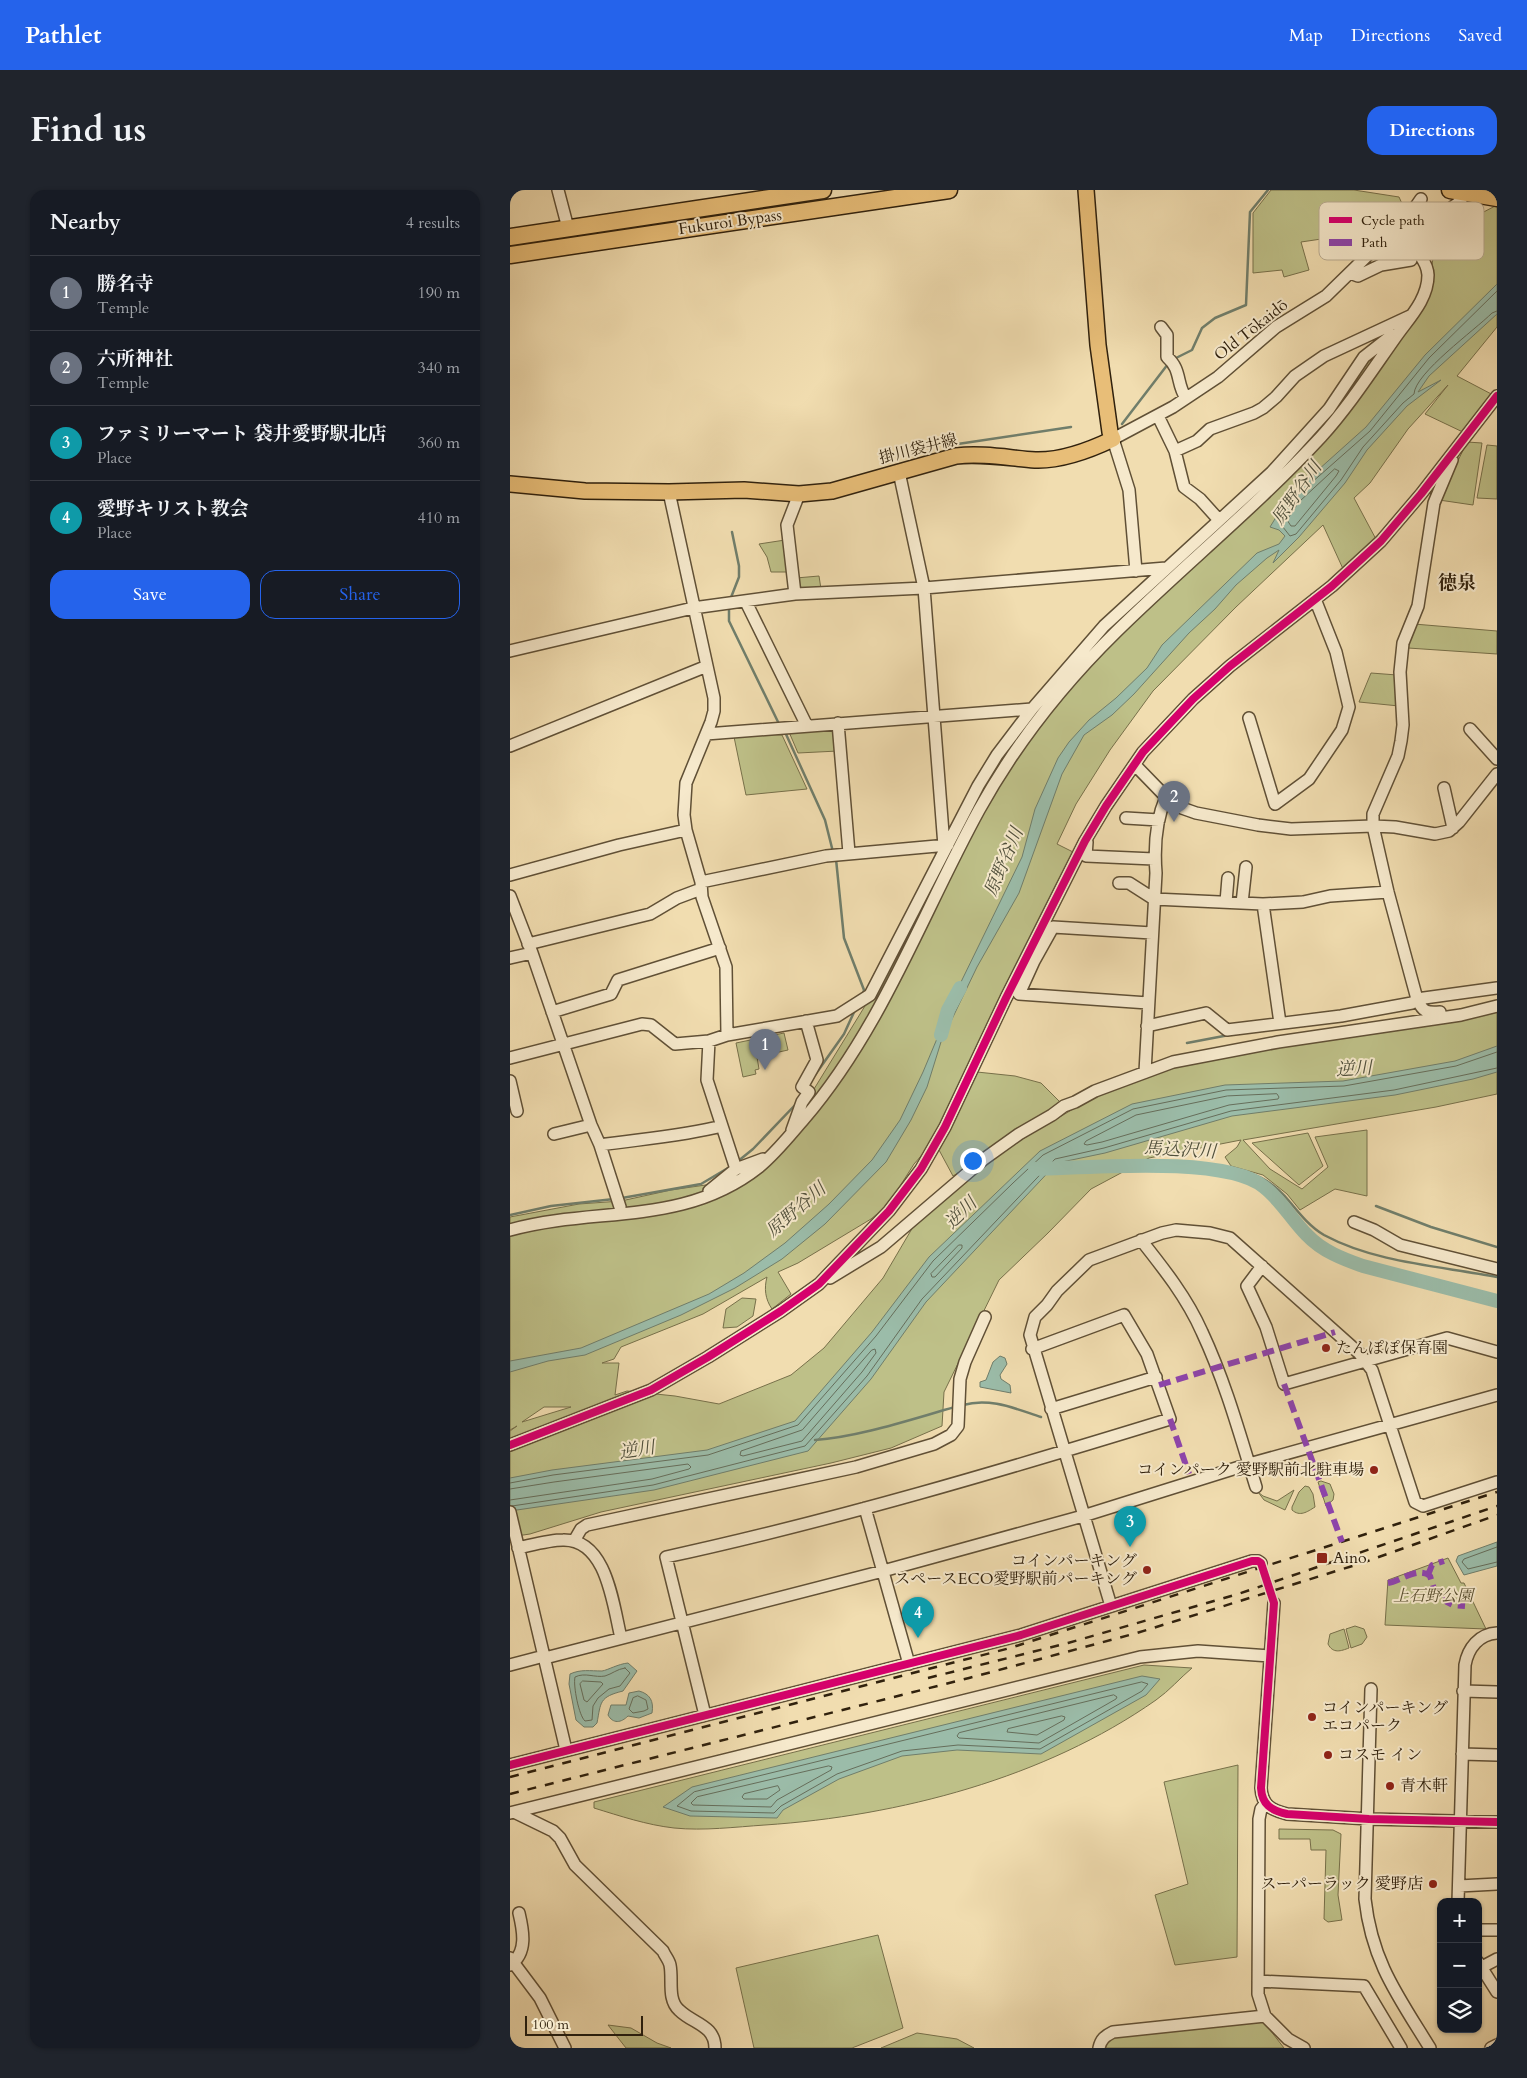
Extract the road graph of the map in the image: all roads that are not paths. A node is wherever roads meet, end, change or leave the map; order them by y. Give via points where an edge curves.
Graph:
1 (558, 190) edge
2 (823, 190) edge
3 (949, 190) edge
4 (1086, 190) edge
5 (1456, 191) edge
6 (1494, 197) edge
7 (1421, 199) dead end
8 (1420, 202) edge
9 (1460, 202) edge
10 (568, 228) junction
11 (510, 237) edge
12 (510, 255) edge
13 (1366, 260) edge
14 (1411, 260) dead end
15 (1422, 260) edge
16 (1350, 273) junction
17 (1411, 316) junction
18 (1404, 326) junction
19 (1161, 327) dead end
20 (1497, 396) edge
21 (1186, 398) junction
22 (1158, 416) junction
23 (1113, 439) junction
24 (1459, 445) junction
25 (1175, 451) junction
26 (899, 472) junction
27 (510, 484) edge
28 (670, 492) junction
29 (799, 494) junction
30 (1219, 520) junction
31 (1166, 568) junction
32 (1136, 571) junction
33 (924, 588) junction
34 (795, 594) junction
35 (1315, 599) junction
36 (746, 602) junction
37 (694, 608) junction
38 (510, 651) edge
39 (707, 666) junction
40 (1032, 709) junction
41 (934, 716) junction
42 (1249, 718) dead end
43 (838, 724) junction
44 (807, 726) junction
45 (1470, 729) dead end
46 (706, 734) junction
47 (510, 746) edge
48 (1497, 759) edge
49 (1135, 764) junction
50 (1497, 774) edge
51 (1444, 788) dead end
52 (1166, 797) junction
53 (1126, 818) dead end
54 (1159, 820) junction
55 (1373, 826) junction
56 (1452, 828) junction
57 (686, 830) junction
58 (1087, 837) junction
59 (946, 845) junction
60 (849, 853) junction
61 (1154, 859) junction
62 (1246, 867) dead end
63 (510, 875) edge
64 (1228, 878) dead end
65 (1119, 883) dead end
66 (701, 886) junction
67 (1388, 892) junction
68 (1154, 899) junction
69 (511, 901) edge
70 (1226, 902) junction
71 (1242, 903) junction
72 (1263, 904) junction
73 (1152, 933) junction
74 (530, 948) junction
75 (720, 948) junction
76 (510, 958) edge
77 (1497, 988) edge
78 (1417, 999) junction
79 (1148, 1002) junction
80 (1494, 1007) edge
81 (552, 1012) junction
82 (806, 1021) junction
83 (1280, 1023) junction
84 (1147, 1026) junction
85 (726, 1035) junction
86 (710, 1041) junction
87 (563, 1044) junction
88 (510, 1058) edge
89 (1145, 1072) junction
90 (510, 1081) edge
91 (517, 1111) dead end
92 (590, 1125) junction
93 (722, 1126) junction
94 (554, 1134) dead end
95 (790, 1136) junction
96 (600, 1145) junction
97 (774, 1152) junction
98 (736, 1169) junction
99 (698, 1201) junction
100 (620, 1207) junction
101 (659, 1210) junction
102 (571, 1220) junction
103 (1354, 1222) dead end
104 (510, 1230) edge
105 (1141, 1240) junction
106 (1262, 1266) junction
107 (1497, 1269) edge
108 (819, 1284) junction
109 (985, 1318) dead end
110 (1032, 1348) junction
111 (1497, 1352) edge
112 (1366, 1362) junction
113 (1156, 1376) junction
114 (1497, 1395) edge
115 (1051, 1409) junction
116 (1390, 1424) junction
117 (510, 1445) edge
118 (1064, 1452) junction
119 (1249, 1464) junction
120 (1497, 1482) edge
121 (1256, 1487) dead end
122 (865, 1508) junction
123 (510, 1512) edge
124 (1083, 1516) junction
125 (574, 1541) junction
126 (515, 1543) edge
127 (1261, 1563) dead end
128 (883, 1571) junction
129 (1274, 1603) tunnel mouth
130 (1111, 1606) junction
131 (683, 1623) junction
132 (1497, 1633) edge
133 (621, 1638) junction
134 (1270, 1656) junction
135 (544, 1657) junction
136 (909, 1664) junction
137 (510, 1665) edge
138 (1371, 1689) dead end
139 (1463, 1691) junction
140 (1497, 1692) edge
141 (703, 1716) junction
142 (566, 1750) junction
143 (1462, 1754) junction
144 (1497, 1754) edge
145 (510, 1765) edge
146 (1265, 1804) junction
147 (512, 1813) edge
148 (1369, 1819) junction
149 (1461, 1822) junction
150 (1497, 1822) edge
151 (1497, 1884) edge
152 (1459, 1886) junction
153 (1458, 1898) edge
154 (519, 1913) dead end
155 (1482, 1930) edge
156 (1497, 1930) edge
157 (1497, 1959) edge
158 (511, 1962) edge
159 (1482, 1963) edge
160 (1482, 1967) edge
161 (1258, 1981) junction
162 (1497, 1992) edge
163 (1265, 2016) junction
164 (1291, 2045) edge
165 (1497, 2045) edge
166 (564, 2048) edge
167 (715, 2048) edge
168 (1099, 2048) edge
169 (1304, 2048) edge
170 (1401, 2048) edge
171 (1430, 2048) edge
172 (1491, 2048) edge

1 - 10 street
2 - 10 highway, Fukuroi Bypass
3 - 12 highway, Fukuroi Bypass
4 - 23 main road via 1098,345
5 - 6 highway
5 - 9 street
7 - 8 street, Old Tōkaidō
10 - 11 highway, Fukuroi Bypass
13 - 16 street, Old Tōkaidō
14 - 16 street via 1381,265 1358,276
15 - 17 street via 1427,269 1424,292
16 - 21 street, Old Tōkaidō via 1326,296 1276,327 1218,377
17 - 18 street
17 - 25 street via 1324,356 1295,376 1261,409 1210,429 1197,441
18 - 30 street via 1364,357 1309,433
18 - 95 street via 1366,382 1321,436 1113,635 1047,708 979,812 856,1051 826,1094
19 - 21 street via 1167,335 1167,357 1178,370
20 - 24 street
21 - 22 street, Old Tōkaidō
22 - 23 street, Old Tōkaidō
22 - 25 street
23 - 26 main road, 掛川袋井線 via 1092,449 1054,458 1035,460 970,454
23 - 32 street via 1130,490
24 - 35 street via 1381,541
24 - 55 street via 1434,503 1418,606 1401,655 1401,741 1398,756 1373,814
25 - 30 street via 1184,487
26 - 29 main road, 掛川袋井線 via 832,492
26 - 33 street
27 - 28 main road, 掛川袋井線 via 585,491
28 - 29 main road, 掛川袋井線 via 744,490
28 - 37 street
29 - 34 street via 787,525
30 - 31 street
31 - 32 street
31 - 40 street via 1104,626
32 - 33 street
33 - 34 street
33 - 41 street
34 - 36 street
35 - 42 street via 1336,652 1349,708 1342,730 1309,779 1275,804
35 - 49 street via 1193,699
36 - 37 street
36 - 44 street
37 - 38 street
37 - 39 street
39 - 46 street via 714,711
39 - 47 street
40 - 41 street
40 - 59 street via 997,755
41 - 43 street
41 - 59 street
43 - 44 street
43 - 60 street
44 - 46 street
45 - 48 street
46 - 57 street via 686,783
49 - 52 street
49 - 58 street
50 - 56 street
51 - 56 street
52 - 54 street
52 - 55 street via 1179,807 1196,813 1258,825 1316,830
53 - 54 street
54 - 61 street
55 - 56 street via 1435,834
55 - 67 street
57 - 63 street
57 - 66 street
58 - 61 street via 1086,856
58 - 108 street via 945,1127 921,1169 889,1211
59 - 60 street
59 - 82 street via 870,995 836,1016
60 - 66 street
61 - 68 street
62 - 71 street
64 - 70 street
65 - 68 street via 1129,883
66 - 74 street via 650,914
66 - 75 street
67 - 72 street
67 - 78 street
68 - 70 street
68 - 73 street
69 - 74 street
70 - 71 street
71 - 72 street
72 - 83 street
73 - 79 street
73 - 79 street via 1053,927 1019,994
74 - 76 street
74 - 81 street
75 - 81 street via 618,980 610,994
75 - 85 street via 726,967
77 - 78 street
78 - 80 street via 1422,1010 1428,1013
78 - 83 street via 1412,1003 1368,1011
79 - 84 street
80 - 89 street via 1462,1015 1223,1052 1173,1062
81 - 87 street
82 - 85 street
82 - 95 street via 817,1060 802,1087 809,1092
83 - 84 street via 1227,1030 1206,1013
84 - 89 street
85 - 86 street
86 - 87 street via 675,1044 650,1025 642,1024
86 - 93 street via 708,1080
87 - 88 street
87 - 92 street
89 - 108 street via 1064,1106 1019,1134 984,1159 881,1247
90 - 91 street
92 - 94 street
92 - 96 street
93 - 96 street via 690,1134
93 - 98 street
95 - 97 street
96 - 100 street
97 - 98 street
97 - 99 street via 740,1180
98 - 99 street
99 - 101 street
100 - 101 street
100 - 102 street
101 - 102 street
102 - 104 street
103 - 107 street via 1400,1245
105 - 106 street via 1176,1230 1210,1233 1230,1238
105 - 110 street via 1089,1260 1057,1291 1035,1317 1030,1336
105 - 119 street via 1169,1275 1202,1331
106 - 112 street
106 - 112 street via 1247,1286 1266,1328 1284,1384
108 - 117 street via 652,1390
109 - 125 street via 960,1379 958,1426 951,1435 934,1444 856,1467 587,1525
110 - 113 street via 1124,1315
110 - 115 street
111 - 112 street via 1447,1338
112 - 116 street via 1372,1370
113 - 115 street
113 - 118 street via 1170,1420
114 - 116 street
115 - 118 street
116 - 119 street
116 - 120 street via 1415,1502 1423,1506
118 - 122 street
118 - 124 street
119 - 121 street
119 - 124 street
122 - 128 street
122 - 131 street via 666,1557
123 - 126 street
124 - 128 street
124 - 130 street
125 - 126 street
125 - 133 street via 589,1549 600,1562
126 - 135 street
127 - 130 street via 1252,1561
128 - 131 street
128 - 136 street
129 - 134 street
130 - 136 street via 1021,1636
131 - 133 street
131 - 141 street
132 - 139 street via 1482,1637 1474,1644 1466,1659
133 - 135 street
134 - 146 street via 1261,1788
134 - 147 street via 1198,1651 1140,1656
135 - 137 street
135 - 142 street
136 - 141 street
138 - 148 street
139 - 140 street
139 - 143 street
141 - 142 street
142 - 145 street
143 - 144 street
143 - 149 street
146 - 148 street via 1274,1811 1287,1814
146 - 161 street via 1259,1819
147 - 167 street via 553,1831 575,1865 663,1952 670,1962 673,2002 679,2010 709,2030 715,2040
148 - 149 street
148 - 171 street via 1366,1899 1372,1938 1390,1983
149 - 150 street
149 - 152 street
151 - 152 street
152 - 153 street
154 - 158 street via 522,1945 520,1954
155 - 156 street
157 - 159 street
158 - 166 street via 540,1998
160 - 162 street
161 - 163 street via 1258,1994
161 - 170 street via 1364,1986
163 - 164 street
163 - 168 street via 1113,2032 1100,2042
164 - 169 street
165 - 172 street

